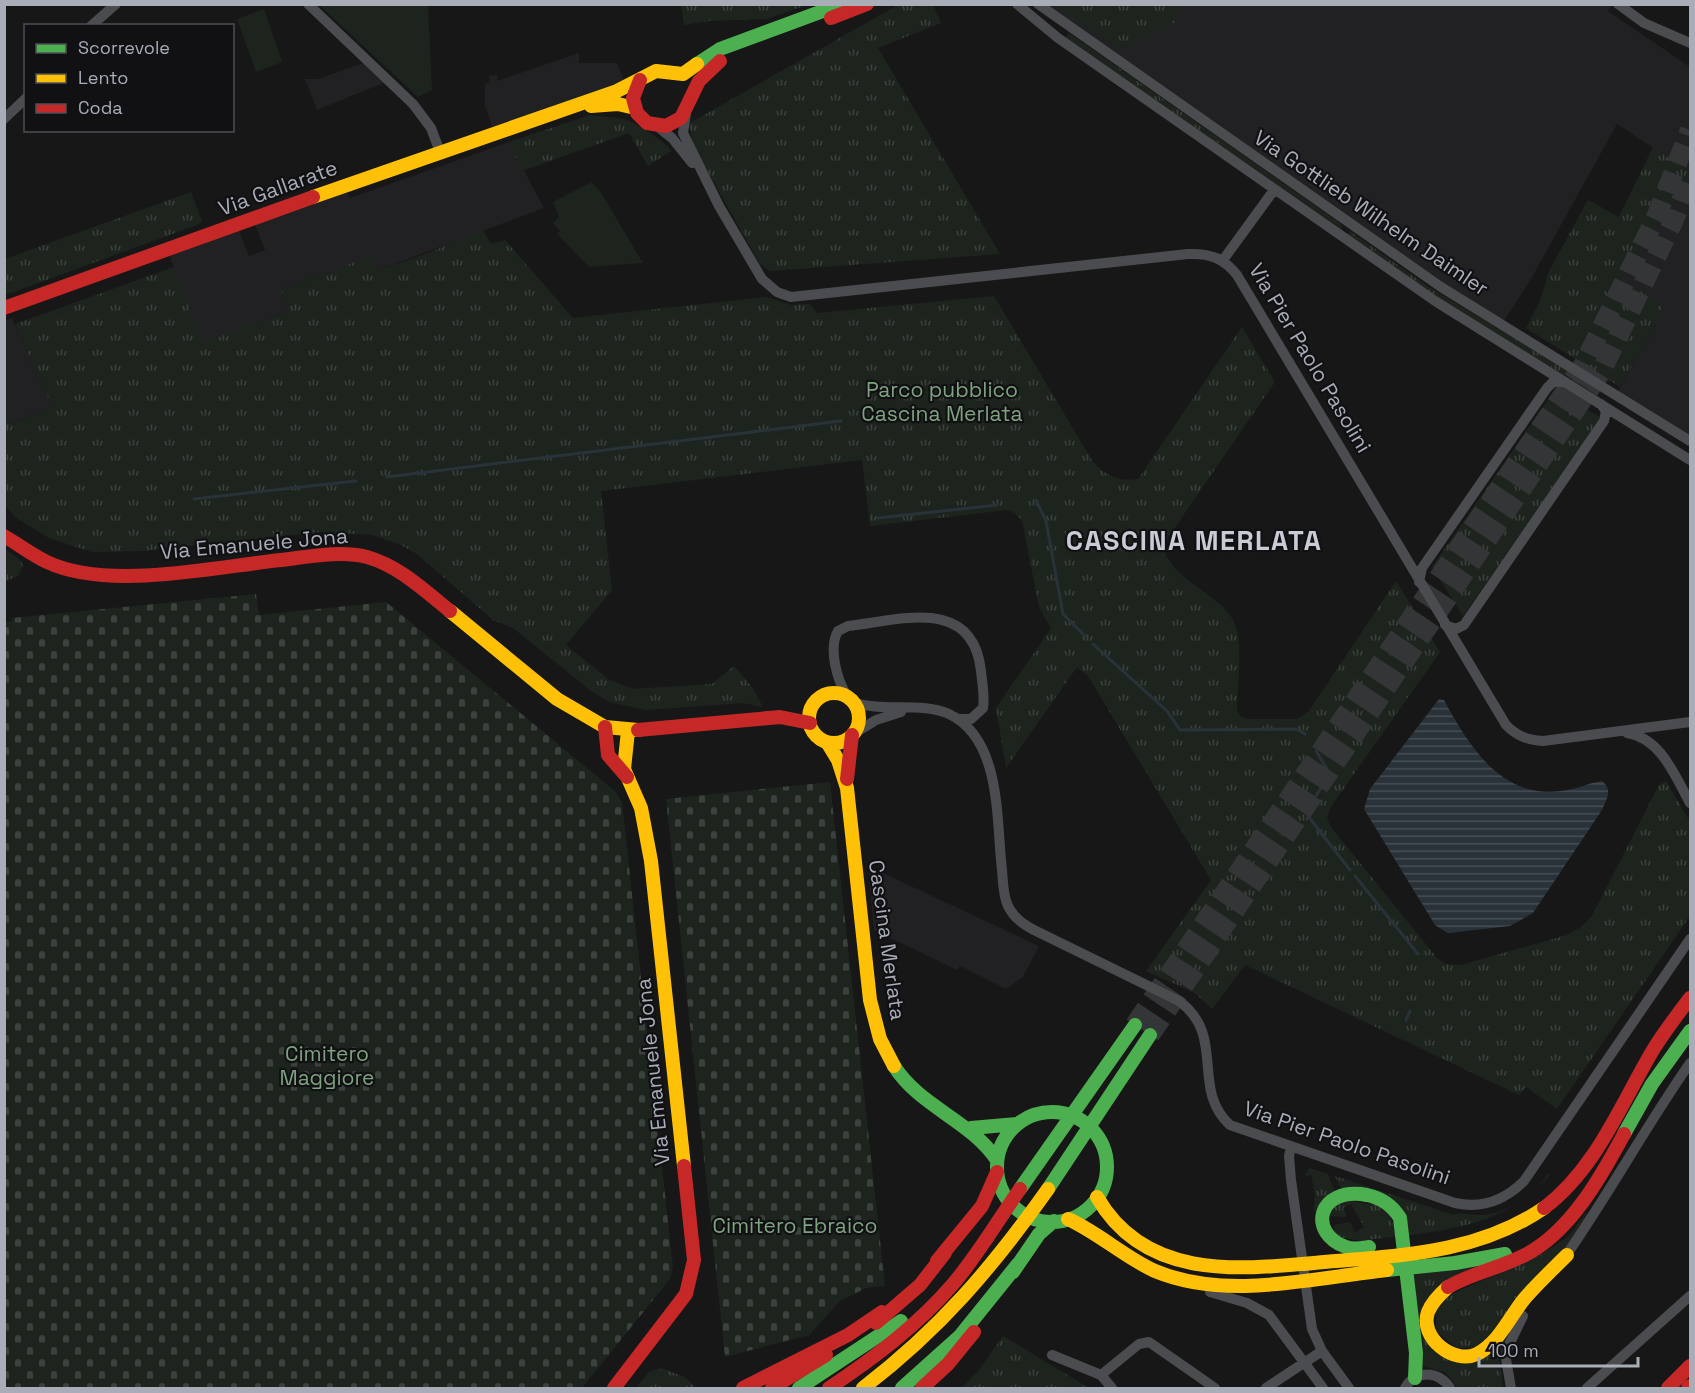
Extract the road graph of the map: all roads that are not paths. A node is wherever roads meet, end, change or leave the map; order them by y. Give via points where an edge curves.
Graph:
1 (116, 4) edge
2 (308, 4) edge
3 (842, 4) edge
4 (867, 4) edge
5 (1017, 4) edge
6 (1038, 4) edge
7 (1618, 4) edge
8 (93, 24) edge
9 (1688, 38) edge
10 (674, 73) junction
11 (640, 80) junction
12 (24, 100) edge
13 (688, 106) junction
14 (566, 108) junction
15 (635, 108) junction
16 (4, 119) edge
17 (657, 126) junction
18 (440, 152) junction
19 (701, 175) junction
20 (1274, 190) junction
21 (1223, 260) junction
22 (4, 308) edge
23 (1565, 382) junction
24 (1601, 404) junction
25 (1690, 441) edge
26 (1690, 460) edge
27 (4, 536) edge
28 (1419, 582) junction
29 (1445, 625) junction
30 (851, 699) junction
31 (813, 705) junction
32 (907, 710) junction
33 (780, 717) junction
34 (957, 719) junction
35 (1690, 722) edge
36 (810, 723) junction
37 (605, 727) junction
38 (628, 731) junction
39 (1624, 732) junction
40 (853, 734) junction
41 (827, 742) junction
42 (627, 777) junction
43 (846, 788) junction
44 (1690, 802) edge
45 (1690, 939) edge
46 (1690, 998) edge
47 (1134, 1025) tunnel mouth
48 (1690, 1031) edge
49 (1150, 1035) tunnel mouth
50 (1690, 1063) edge
51 (1017, 1124) junction
52 (971, 1128) junction
53 (1291, 1148) junction
54 (997, 1166) junction
55 (1033, 1166) junction
56 (1097, 1197) junction
57 (1569, 1216) junction
58 (1054, 1220) junction
59 (1012, 1238) junction
60 (1482, 1240) junction
61 (945, 1253) junction
62 (1567, 1255) junction
63 (1018, 1264) junction
64 (1164, 1275) junction
65 (1690, 1296) edge
66 (1322, 1351) junction
67 (1052, 1355) dead end
68 (1690, 1366) edge
69 (1101, 1375) junction
70 (1410, 1383) edge
71 (614, 1389) edge
72 (743, 1389) edge
73 (772, 1389) edge
74 (799, 1389) edge
75 (829, 1389) edge
76 (863, 1389) edge
77 (883, 1389) edge
78 (902, 1389) edge
79 (922, 1389) edge
80 (1112, 1389) edge
81 (1215, 1389) edge
82 (1266, 1389) edge
83 (1323, 1389) edge
84 (1349, 1389) edge
85 (1450, 1389) edge
86 (1511, 1389) edge
87 (1587, 1389) edge
88 (1668, 1389) edge

1 - 8 street
2 - 18 street via 413,104 431,128
3 - 10 main road, Via Gallarate via 720,49 690,70
4 - 13 main road via 723,59 699,81
5 - 20 street, Via Gottlieb Wilhelm Daimler via 1058,38
6 - 25 street, Via Gottlieb Wilhelm Daimler via 1441,286
7 - 9 street via 1644,23
10 - 11 main road, Via Gallarate via 656,71
10 - 13 main road via 686,84
11 - 14 main road, Via Gallarate via 617,92
11 - 15 main road via 633,98
12 - 16 street
13 - 17 main road via 674,124
13 - 19 street, Via Pier Paolo Pasolini via 683,134
14 - 15 main road, Via Gallarate via 618,104
14 - 18 main road, Via Gallarate
15 - 17 main road via 641,118
17 - 19 street, Via Pier Paolo Pasolini via 672,138
18 - 22 main road, Via Gallarate
19 - 21 street, Via Pier Paolo Pasolini via 762,279 777,292 791,297 1188,254
20 - 21 street
20 - 23 street, Via Gottlieb Wilhelm Daimler via 1435,301
21 - 28 street, Via Pier Paolo Pasolini via 1237,275
23 - 24 street, Via Gottlieb Wilhelm Daimler
23 - 28 street via 1553,382 1547,388 1422,568
24 - 26 street, Via Gottlieb Wilhelm Daimler
24 - 29 street via 1606,411 1604,421 1464,625
27 - 37 main road, Via Emanuele Jona via 47,562 105,576 324,555 373,558 403,573 557,699
28 - 29 street, Via Pier Paolo Pasolini
29 - 39 street, Via Pier Paolo Pasolini via 1498,714 1515,734 1543,741
30 - 31 main road via 828,693
30 - 32 street, Via Pier Paolo Pasolini via 874,709
30 - 34 street via 838,676 834,647 838,631 848,626 942,618 967,633 980,659 983,708 971,719
30 - 40 main road via 859,713
31 - 33 main road
31 - 36 main road
32 - 34 street, Via Pier Paolo Pasolini via 931,709
32 - 40 street, Via Pier Paolo Pasolini via 876,720
33 - 36 main road
33 - 38 main road
34 - 53 street, Via Pier Paolo Pasolini via 978,738 989,762 1004,891 1013,915 1034,930 1191,1010 1203,1030 1211,1096 1220,1117 1240,1131
35 - 39 street, Via Pier Paolo Pasolini
36 - 41 main road via 819,738
37 - 38 main road, Via Emanuele Jona
37 - 42 main road, Via Emanuele Jona via 608,755
38 - 42 main road, Via Emanuele Jona via 623,761
39 - 44 street, Via Pier Paolo Pasolini via 1654,744
40 - 41 main road via 836,743
40 - 43 main road, Cascina Merlata
41 - 43 main road, Cascina Merlata via 838,760
42 - 71 main road, Via Emanuele Jona via 641,808 651,861 694,1260 686,1294
43 - 52 main road, Cascina Merlata via 871,1005 881,1042 900,1076 922,1098
45 - 53 street, Via Pier Paolo Pasolini via 1524,1181 1506,1197 1480,1205 1455,1203
46 - 60 main road via 1664,1032 1597,1147 1566,1188 1533,1216
47 - 55 main road
48 - 57 main road via 1661,1073 1606,1171
49 - 59 main road
50 - 62 street
51 - 52 main road
51 - 54 main road via 1003,1141
51 - 56 main road via 1045,1113 1062,1113 1091,1129 1102,1145 1106,1173
52 - 54 main road, Cascina Merlata via 987,1143
53 - 66 street via 1288,1160 1307,1299 1312,1329
54 - 58 main road via 1002,1190 1017,1210
54 - 61 main road via 987,1198
55 - 74 main road via 928,1298 874,1341
55 - 75 main road via 979,1250 930,1309 890,1347
56 - 58 main road via 1085,1210
56 - 60 main road via 1110,1219 1143,1243 1184,1261 1216,1268 1260,1269 1419,1253
57 - 62 main road via 1526,1256 1457,1281 1441,1291 1428,1314 1432,1337 1443,1349 1460,1357 1486,1349
57 - 64 main road via 1530,1245 1482,1259 1223,1286
58 - 63 main road
58 - 64 main road via 1096,1231 1126,1255
59 - 76 main road via 937,1329
59 - 77 main road via 957,1320
60 - 70 main road via 1346,1247 1325,1230 1323,1212 1327,1203 1336,1194 1357,1191 1383,1199 1400,1218 1403,1231 1409,1287 1416,1353
61 - 72 main road via 904,1294 865,1324
61 - 73 main road via 921,1285 892,1311
62 - 86 street via 1511,1337 1506,1359
63 - 78 main road via 960,1336
63 - 79 main road via 972,1334
64 - 83 street via 1240,1300 1269,1315
65 - 87 street
66 - 82 street
66 - 84 street
67 - 69 street
68 - 88 main road
69 - 80 street
69 - 81 street via 1139,1344 1149,1342
70 - 85 street via 1435,1375

